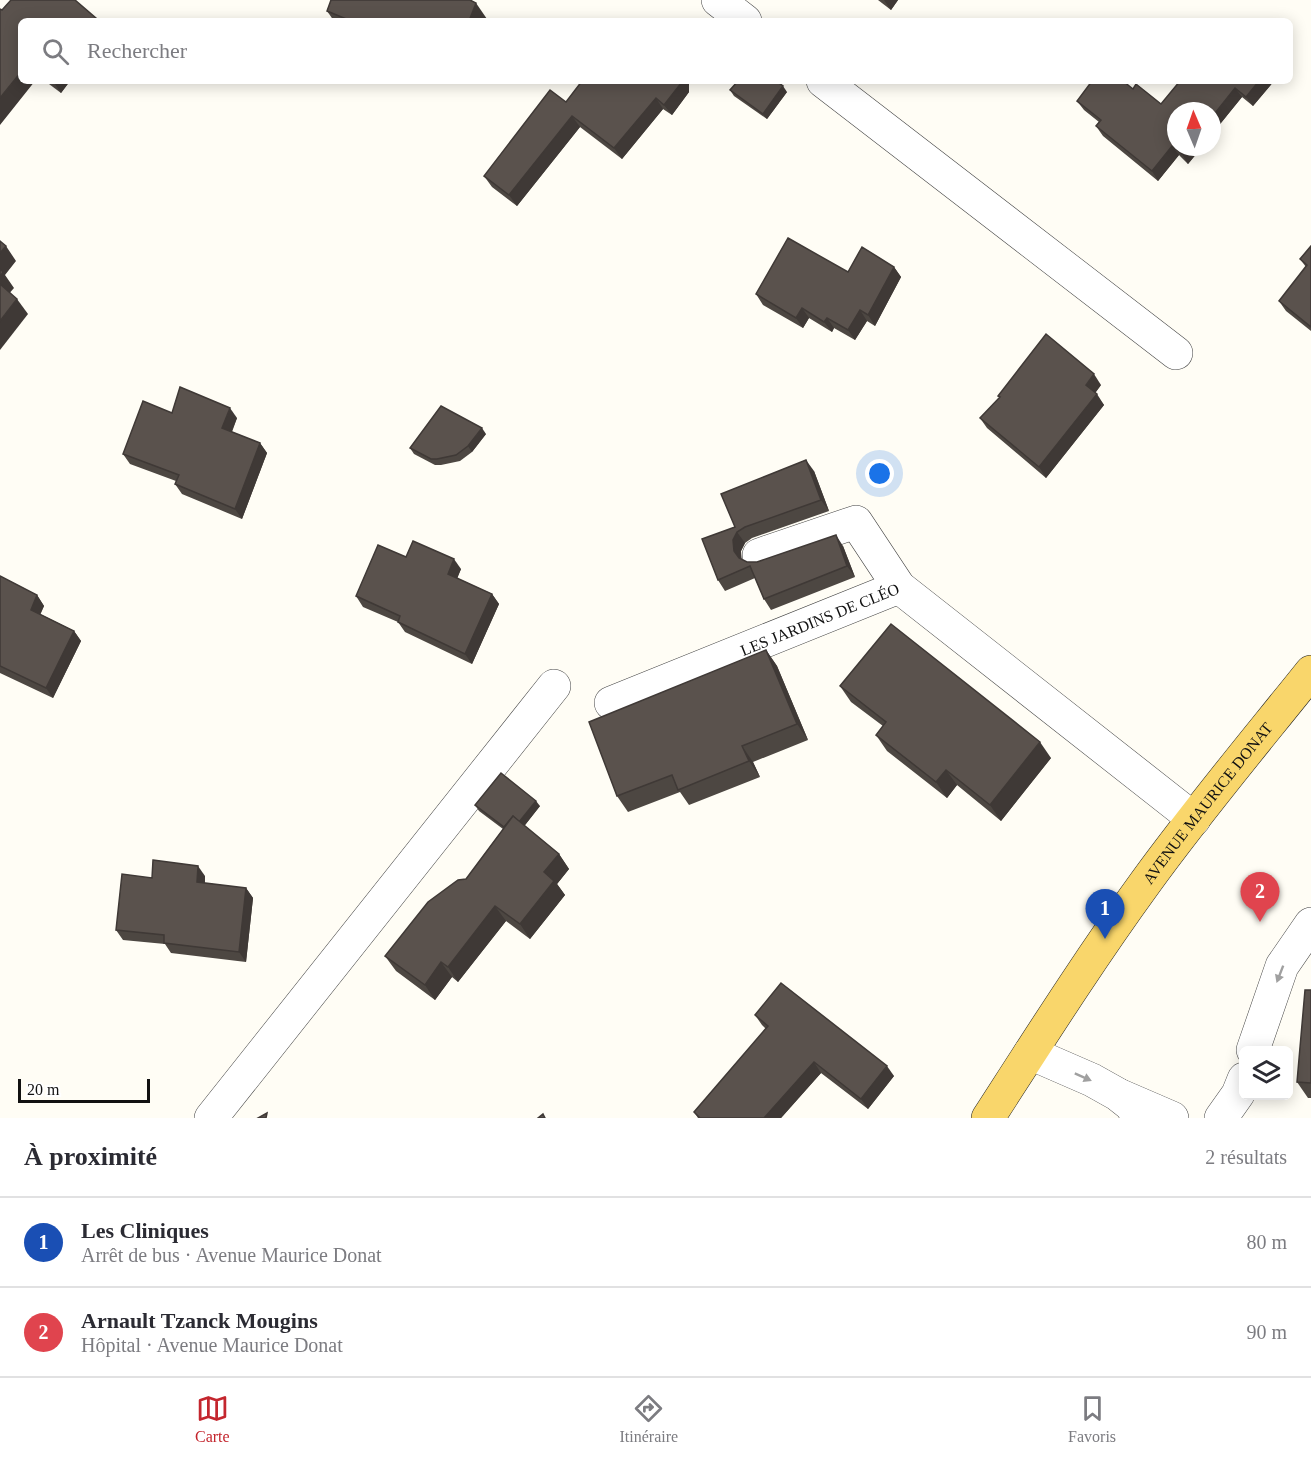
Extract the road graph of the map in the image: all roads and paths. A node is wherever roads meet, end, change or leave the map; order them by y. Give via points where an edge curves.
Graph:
1 (718, 0) edge
2 (741, 18) edge
3 (827, 84) edge
4 (1176, 353) dead end
5 (759, 555) dead end
6 (899, 587) junction
7 (1311, 672) edge
8 (554, 686) dead end
9 (611, 703) dead end
10 (1194, 819) junction
11 (1311, 924) edge
12 (1254, 1046) edge
13 (1030, 1053) junction
14 (1239, 1092) edge
15 (1117, 1094) junction
16 (211, 1118) edge
17 (988, 1118) edge
18 (1139, 1118) edge
19 (1172, 1118) edge
20 (1221, 1118) edge

1 - 2 street
3 - 4 street
5 - 6 street via 856,522
6 - 9 street, LES JARDINS DE CLÉO
6 - 10 street, LES JARDINS DE CLÉO
7 - 10 main road, AVENUE MAURICE DONAT
8 - 16 street
10 - 13 main road, AVENUE MAURICE DONAT via 1105,939
11 -> 12 street via 1282,966
13 -> 15 street
13 - 17 main road, AVENUE MAURICE DONAT
14 - 20 street
15 - 18 street
15 - 19 street

